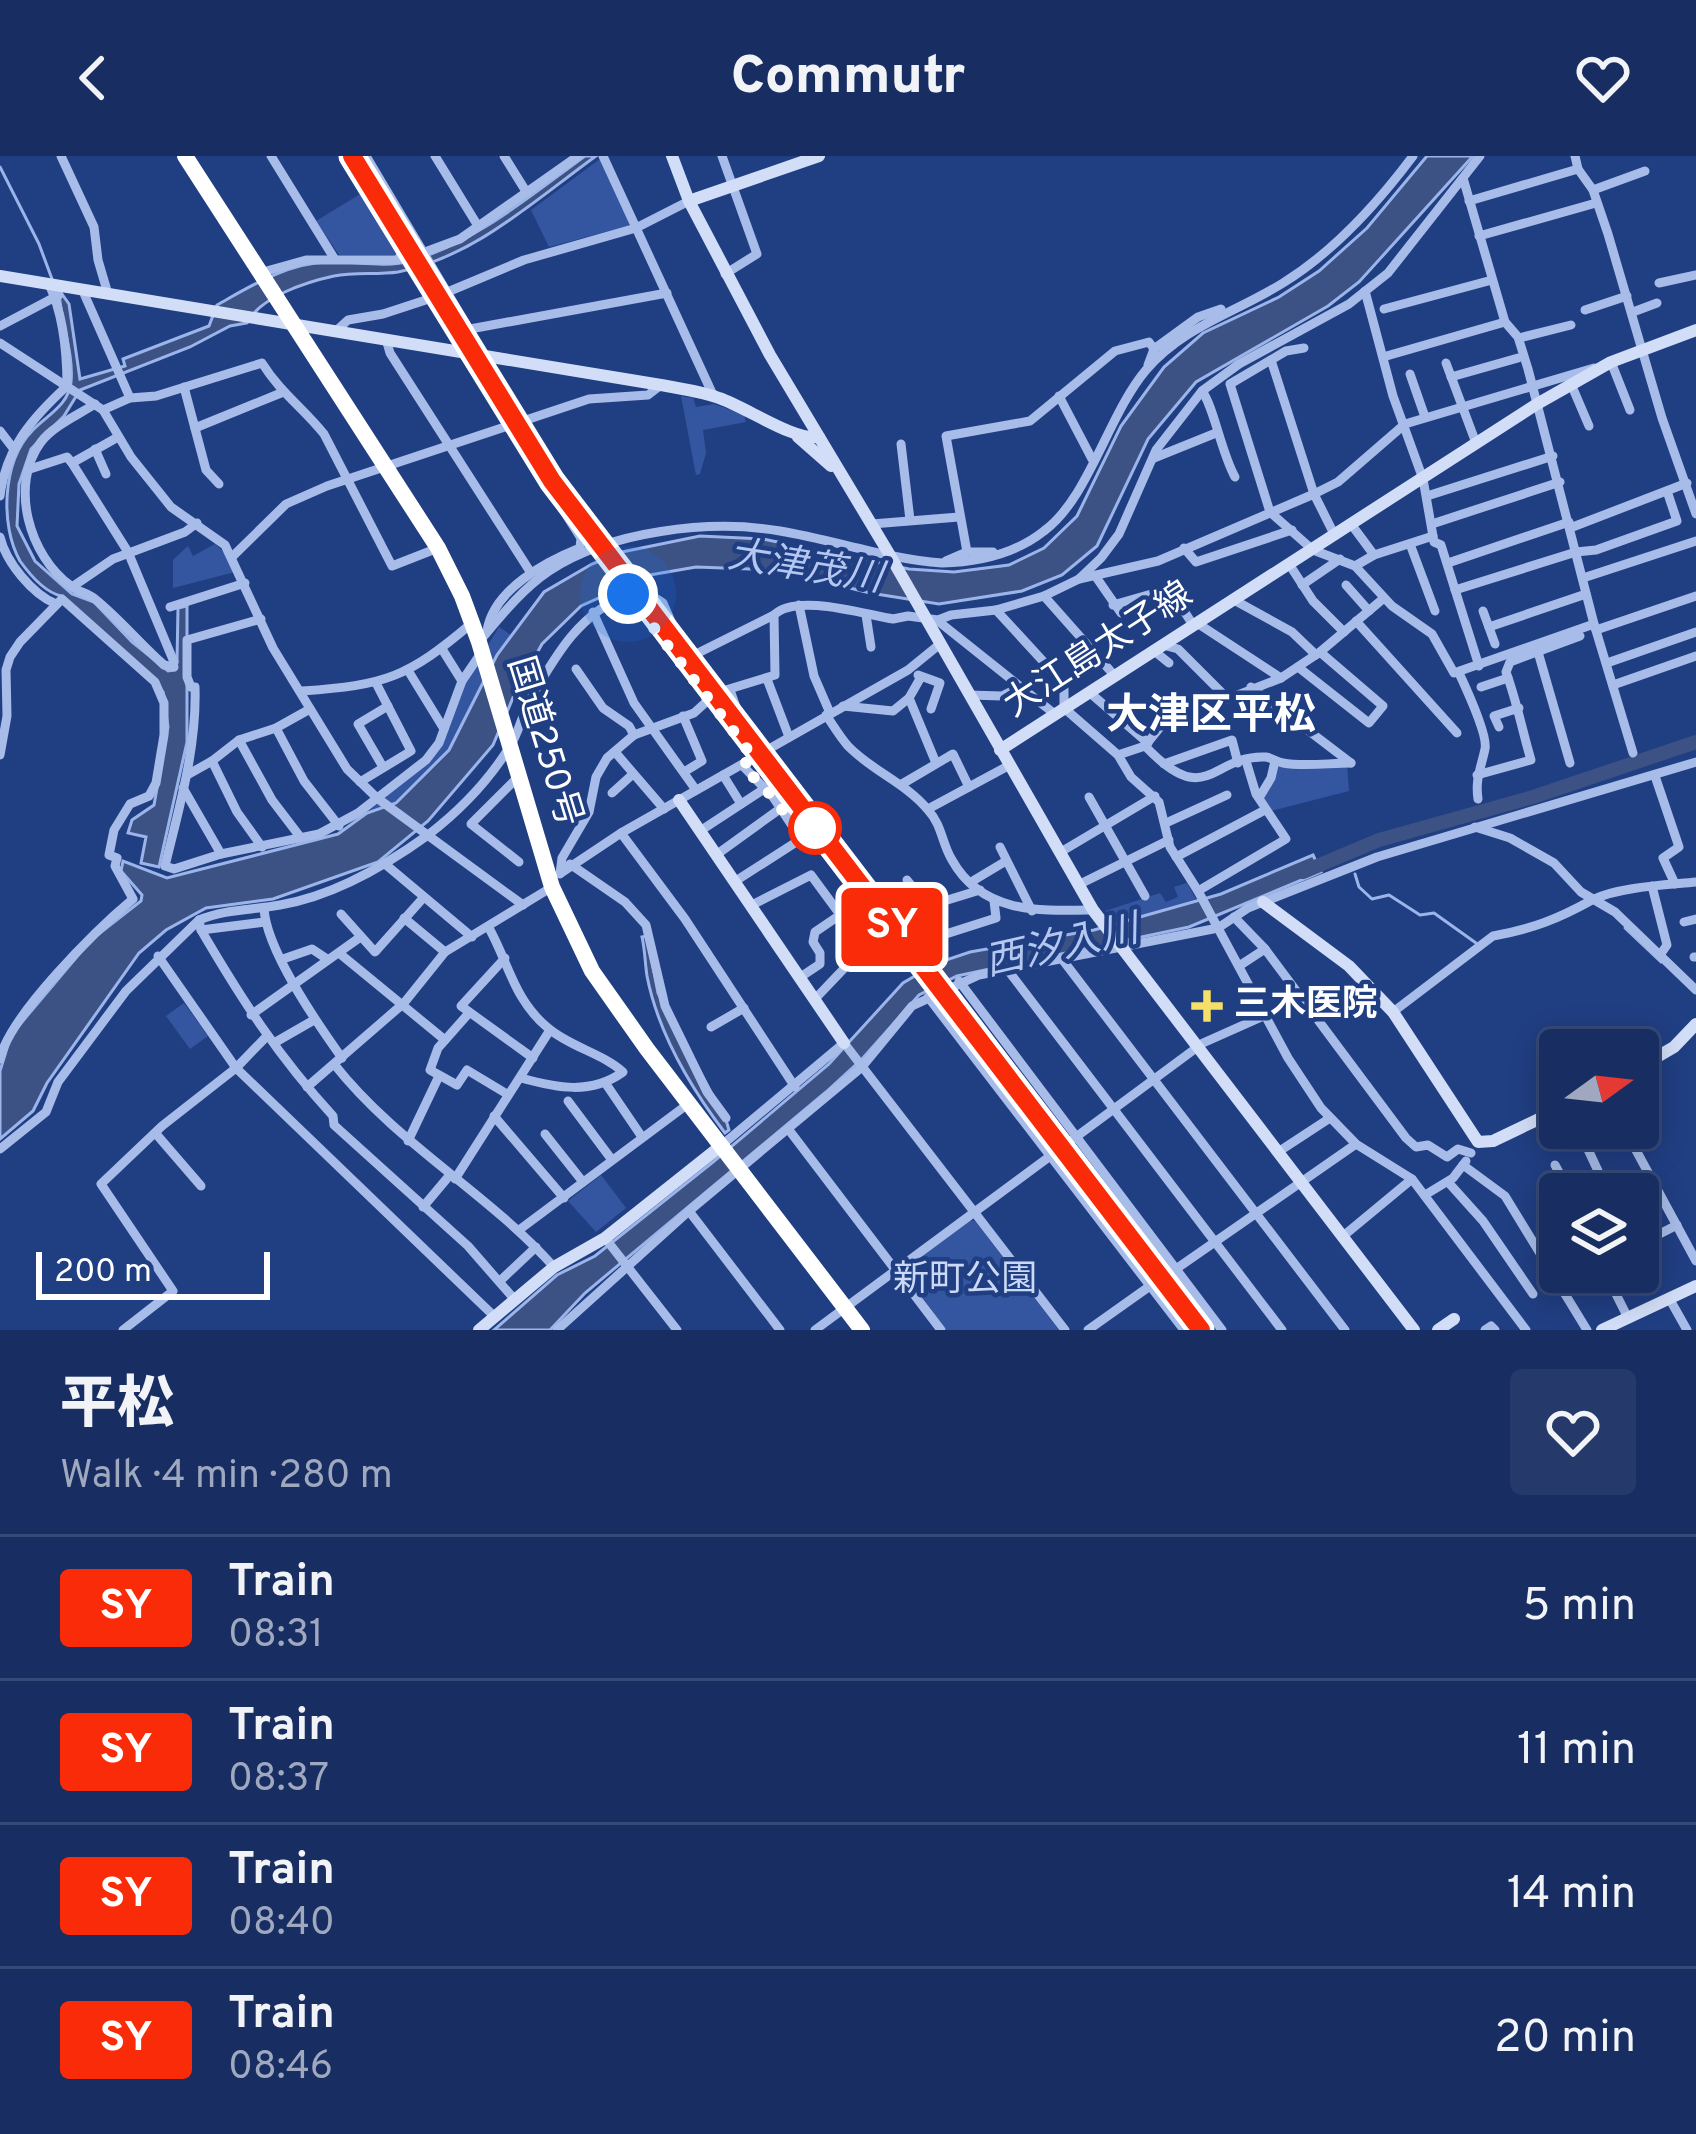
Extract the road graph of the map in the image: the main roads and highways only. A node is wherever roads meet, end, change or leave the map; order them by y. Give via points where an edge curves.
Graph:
1 (184, 156) edge
2 (862, 1330) edge

1 - 2 highway, 国道250号 via 438,548 480,638 518,777 592,971

